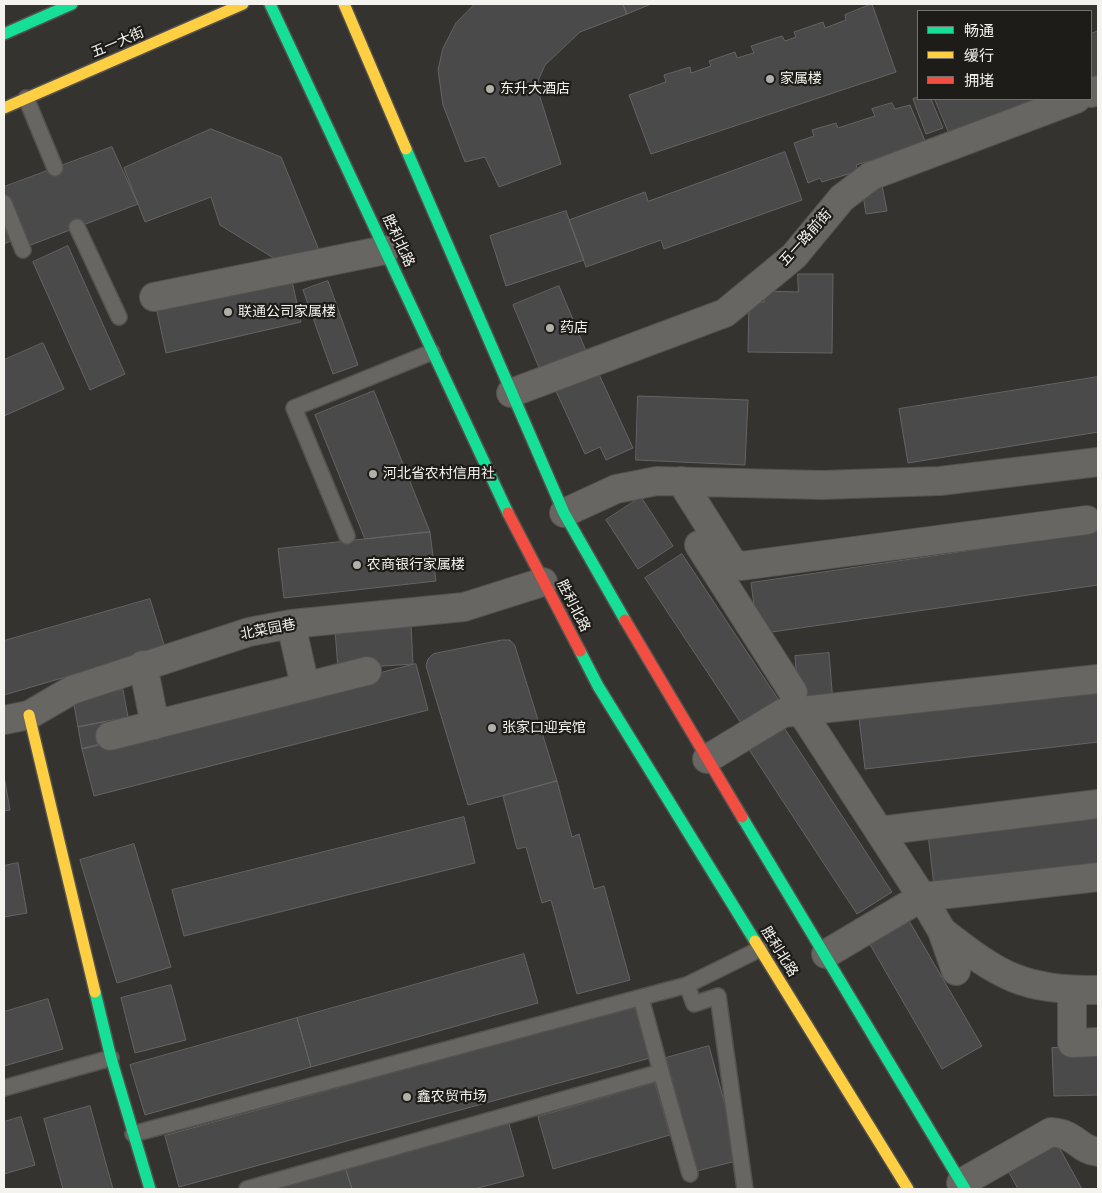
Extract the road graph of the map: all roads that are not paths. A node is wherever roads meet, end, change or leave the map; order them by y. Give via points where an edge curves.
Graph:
1 (72, 4) edge
2 (243, 4) edge
3 (270, 4) edge
4 (344, 4) edge
5 (4, 34) edge
6 (26, 98) junction
7 (1073, 100) edge
8 (4, 108) edge
9 (55, 168) dead end
10 (4, 203) edge
11 (77, 227) dead end
12 (23, 250) dead end
13 (385, 250) junction
14 (154, 297) dead end
15 (119, 317) dead end
16 (432, 352) junction
17 (511, 393) junction
18 (1098, 462) edge
19 (669, 481) junction
20 (564, 512) junction
21 (1087, 520) dead end
22 (347, 536) dead end
23 (543, 582) junction
24 (291, 624) junction
25 (143, 665) junction
26 (367, 671) dead end
27 (1098, 678) edge
28 (305, 686) junction
29 (797, 702) junction
30 (17, 717) edge
31 (155, 725) junction
32 (110, 736) dead end
33 (707, 760) junction
34 (1098, 804) edge
35 (879, 831) junction
36 (1098, 877) edge
37 (922, 897) junction
38 (942, 931) junction
39 (760, 949) junction
40 (826, 954) junction
41 (956, 971) dead end
42 (687, 985) junction
43 (1085, 990) edge
44 (641, 998) junction
45 (1098, 1042) edge
46 (111, 1058) junction
47 (660, 1072) junction
48 (4, 1088) edge
49 (133, 1134) junction
50 (1098, 1152) edge
51 (690, 1174) dead end
52 (963, 1186) edge
53 (150, 1189) edge
54 (247, 1189) edge
55 (745, 1189) edge
56 (908, 1189) edge

1 - 5 main road
2 - 6 main road, 五一大街
3 - 13 main road, 胜利北路
4 - 17 main road
6 - 8 main road, 五一大街
6 - 9 lane
7 - 17 street, 五一路前街 via 871,176 842,198 794,256 725,313
10 - 12 lane
11 - 15 lane
13 - 14 street
13 - 16 main road, 胜利北路
16 - 22 lane via 294,408
16 - 23 main road, 胜利北路
17 - 20 main road
18 - 19 street via 940,482 822,485
19 - 20 street via 616,489
19 - 21 street via 732,562 741,566
19 - 29 street
20 - 33 main road
23 - 24 street, 北菜园巷 via 464,607
23 - 39 main road, 胜利北路 via 598,686
24 - 25 street, 北菜园巷 via 249,632
24 - 28 street
25 - 30 street, 北菜园巷 via 72,690
25 - 31 street
26 - 28 street
27 - 29 street
28 - 31 street
29 - 33 street
29 - 35 street
30 - 46 main road
31 - 32 street
33 - 40 main road
34 - 35 street
35 - 37 street
36 - 37 street
37 - 38 street
37 - 40 street
38 - 41 street
38 - 43 street via 984,964 1012,979 1038,986
39 - 42 lane
39 - 56 main road, 胜利北路
40 - 52 main road
42 - 44 lane
42 - 55 lane via 694,1004 718,996
43 - 45 street via 1072,1043
44 - 47 lane
44 - 49 lane
46 - 48 lane
46 - 49 main road
47 - 51 lane
47 - 54 lane
49 - 53 main road
50 - 52 street via 1089,1151 1063,1132 1051,1132

